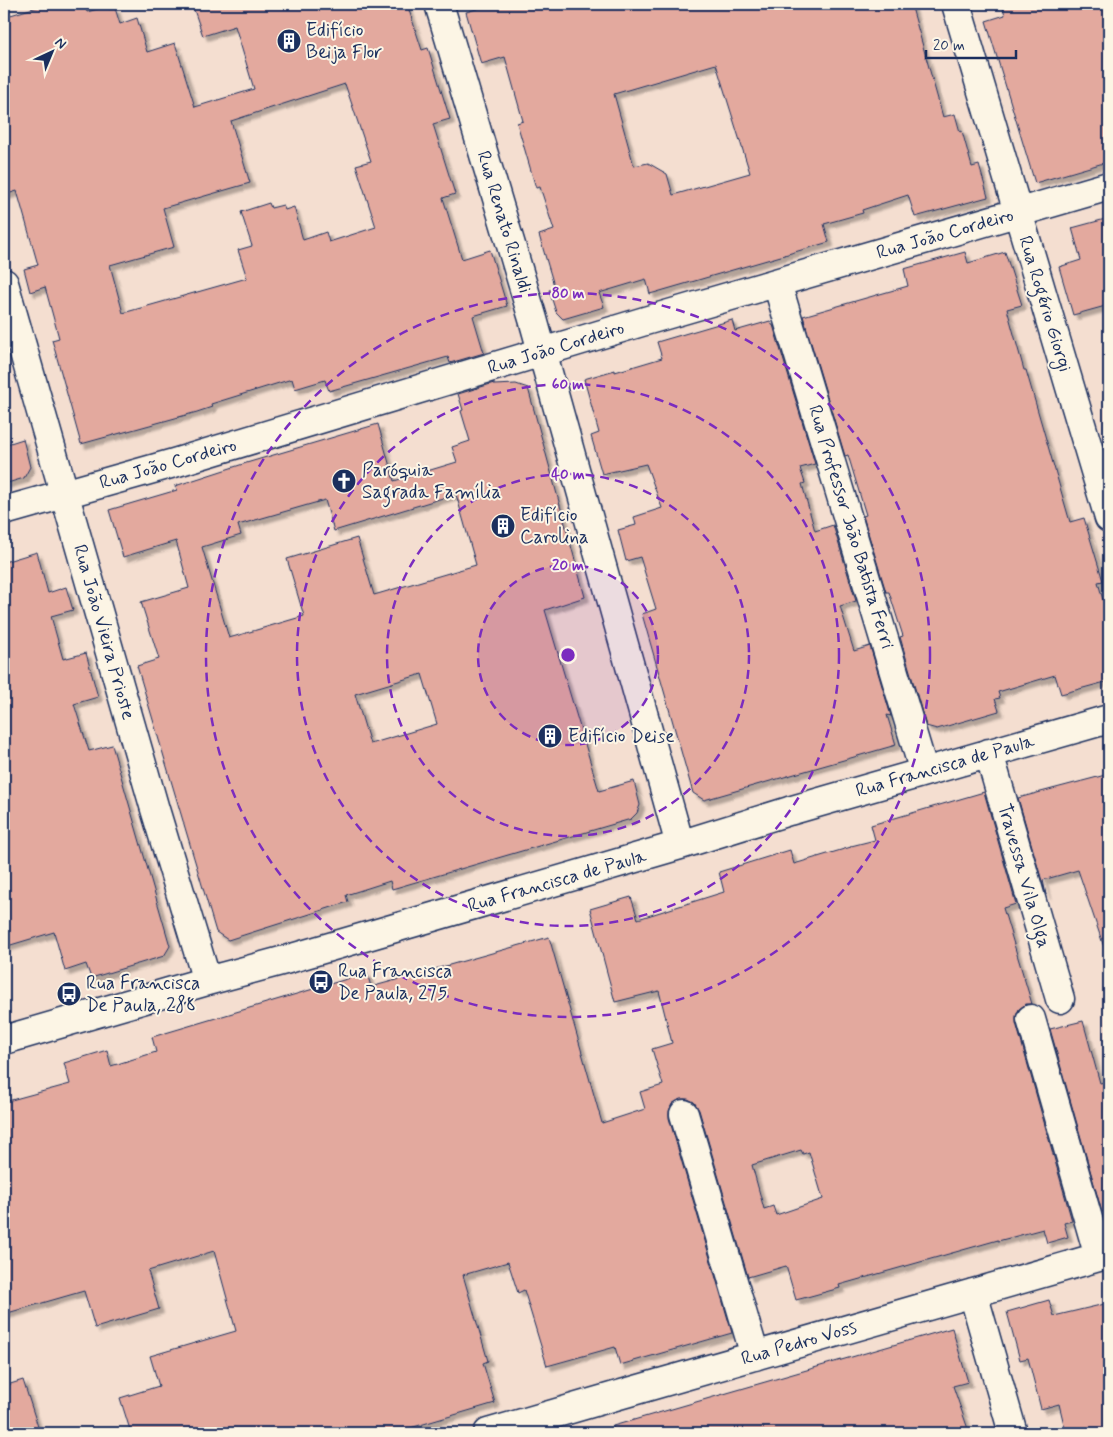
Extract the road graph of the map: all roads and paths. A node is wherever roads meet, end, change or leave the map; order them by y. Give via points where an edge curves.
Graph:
1 (439, 4) edge
2 (956, 4) edge
3 (1109, 186) edge
4 (1018, 212) junction
5 (4, 283) edge
6 (777, 283) junction
7 (543, 353) junction
8 (64, 494) junction
9 (4, 511) edge
10 (1109, 518) edge
11 (1109, 719) edge
12 (989, 753) junction
13 (924, 772) junction
14 (680, 845) junction
15 (207, 981) junction
16 (1060, 999) dead end
17 (1031, 1019) dead end
18 (4, 1040) edge
19 (684, 1114) dead end
20 (1104, 1256) edge
21 (974, 1292) junction
22 (755, 1356) junction
23 (497, 1432) edge
24 (1013, 1433) edge

1 - 7 street, Rua Renato Rinaldi
2 - 4 street, Rua Rogério Giorgi
3 - 4 street, Rua João Cordeiro
4 - 6 street, Rua João Cordeiro
4 - 10 street, Rua Rogério Giorgi
5 - 8 street, Rua João Vieira Prioste
6 - 7 street, Rua João Cordeiro
6 - 13 street, Rua Professor João Batista Ferri
7 - 8 street, Rua João Cordeiro
7 - 14 street, Rua Renato Rinaldi
8 - 9 street, Rua João Cordeiro
8 - 15 street, Rua João Vieira Prioste
11 - 12 street, Rua Francisca de Paula
12 - 13 street, Rua Francisca de Paula
12 - 16 street, Travessa Vila Olga
13 - 14 street, Rua Francisca de Paula
14 - 15 street, Rua Francisca de Paula
15 - 18 street, Rua Francisca de Paula
17 - 20 street
19 - 22 street
20 - 21 street, Rua Pedro Voss
21 - 22 street, Rua Pedro Voss
21 - 24 street
22 - 23 street, Rua Pedro Voss

